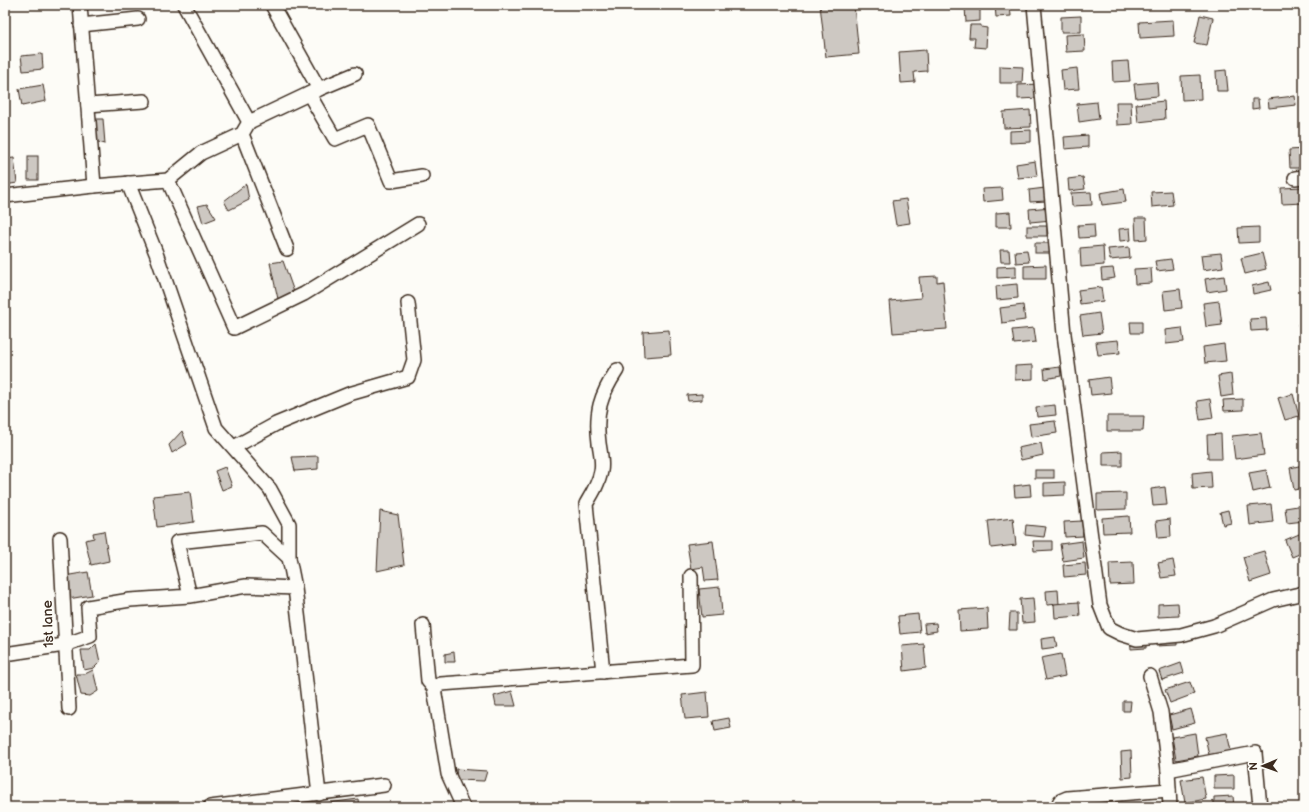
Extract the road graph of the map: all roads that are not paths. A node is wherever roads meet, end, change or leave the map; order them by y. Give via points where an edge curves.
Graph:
1 (80, 5) edge
2 (184, 5) edge
3 (272, 5) edge
4 (1034, 5) edge
5 (138, 19) dead end
6 (81, 25) junction
7 (355, 74) dead end
8 (314, 91) junction
9 (144, 101) dead end
10 (88, 105) junction
11 (249, 122) junction
12 (242, 134) junction
13 (422, 176) dead end
14 (168, 180) junction
15 (128, 183) junction
16 (94, 186) junction
17 (5, 196) edge
18 (418, 224) dead end
19 (287, 249) dead end
20 (408, 303) dead end
21 (617, 370) dead end
22 (234, 447) junction
23 (60, 538) dead end
24 (289, 558) junction
25 (691, 576) dead end
26 (295, 588) junction
27 (1304, 593) edge
28 (190, 596) junction
29 (423, 625) dead end
30 (64, 646) junction
31 (5, 654) edge
32 (603, 672) junction
33 (1150, 676) dead end
34 (434, 688) junction
35 (69, 709) dead end
36 (1168, 770) junction
37 (384, 785) dead end
38 (1169, 790) junction
39 (319, 794) junction
40 (210, 807) edge
41 (463, 807) edge
42 (1057, 807) edge
43 (1170, 807) edge
44 (1260, 807) edge

1 - 6 street
2 - 11 street
3 - 8 street
4 - 27 street via 1064,334 1100,605 1110,628 1137,639 1181,636 1214,626 1274,600
5 - 6 street
6 - 10 street
7 - 8 street
8 - 11 street
8 - 13 street via 335,139 368,125 391,181
9 - 10 street
10 - 16 street
11 - 12 street
12 - 14 street via 201,153
12 - 19 street
14 - 15 street
14 - 18 street via 234,328 304,294
15 - 16 street
15 - 22 street via 156,253 216,428
16 - 17 street
20 - 22 street via 414,360 408,377 349,394 276,424
21 - 32 street via 604,390 600,407 597,428 602,469 586,504
22 - 24 street via 270,489 289,524
23 - 30 street, 1st lane
24 - 26 street
24 - 28 street via 262,533 177,542
25 - 32 street via 692,665
26 - 28 street via 246,586
26 - 39 street
28 - 30 street via 130,600 88,607 90,636
29 - 34 street via 428,681
30 - 31 street
30 - 35 street, 1st lane
32 - 34 street via 441,684
33 - 36 street via 1161,712
34 - 41 street via 448,774
36 - 38 street
36 - 44 street via 1255,753
37 - 39 street
38 - 42 street via 1066,798 1060,801
38 - 43 street
39 - 40 street

